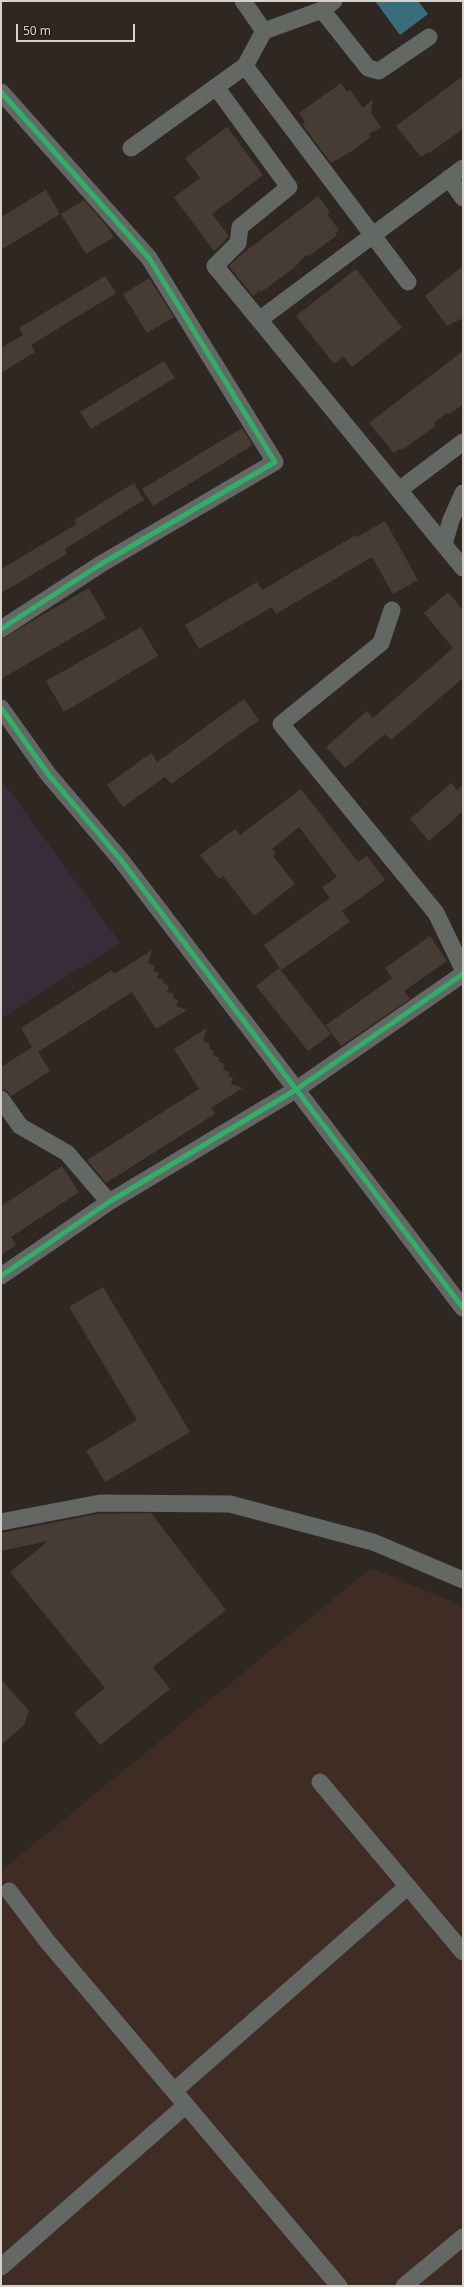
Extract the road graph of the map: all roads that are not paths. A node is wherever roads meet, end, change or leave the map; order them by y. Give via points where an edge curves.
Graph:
1 (243, 1) edge
2 (328, 5) edge
3 (264, 32) junction
4 (430, 37) dead end
5 (245, 66) junction
6 (216, 87) junction
7 (1, 92) edge
8 (132, 148) dead end
9 (463, 168) edge
10 (449, 178) junction
11 (463, 198) edge
12 (373, 235) junction
13 (408, 282) dead end
14 (259, 320) junction
15 (463, 442) edge
16 (399, 490) junction
17 (463, 493) edge
18 (444, 544) junction
19 (463, 568) edge
20 (392, 610) dead end
21 (1, 629) edge
22 (2, 711) edge
23 (463, 969) edge
24 (463, 974) edge
25 (297, 1089) junction
26 (1, 1099) edge
27 (108, 1202) junction
28 (1, 1276) edge
29 (463, 1308) edge
30 (1, 1522) edge
31 (463, 1580) edge
32 (320, 1782) dead end
33 (408, 1886) junction
34 (9, 1891) dead end
35 (463, 1952) edge
36 (174, 2091) junction
37 (186, 2105) junction
38 (463, 2237) edge
39 (1, 2267) edge
40 (339, 2286) edge
41 (404, 2286) edge

1 - 3 street
2 - 3 street
2 - 4 street via 368,68 379,71
3 - 5 street
5 - 6 street
5 - 12 street
6 - 8 street
6 - 14 street via 289,187 240,227 238,243 215,266
7 - 21 street via 149,258 275,462 101,564
9 - 10 street
10 - 11 street
10 - 12 street
12 - 13 street
12 - 14 street
14 - 16 street
15 - 16 street
16 - 18 street
17 - 18 street
18 - 19 street
20 - 23 street via 381,643 281,724 436,913
22 - 25 street via 48,774 121,860
24 - 25 street
25 - 27 street
25 - 29 street
26 - 27 street via 20,1126 67,1153
27 - 28 street
30 - 31 street via 100,1503 230,1504 373,1542
32 - 33 street
33 - 35 street
33 - 36 street
34 - 36 street via 47,1941
36 - 37 street
37 - 39 street
37 - 40 street
38 - 41 street

